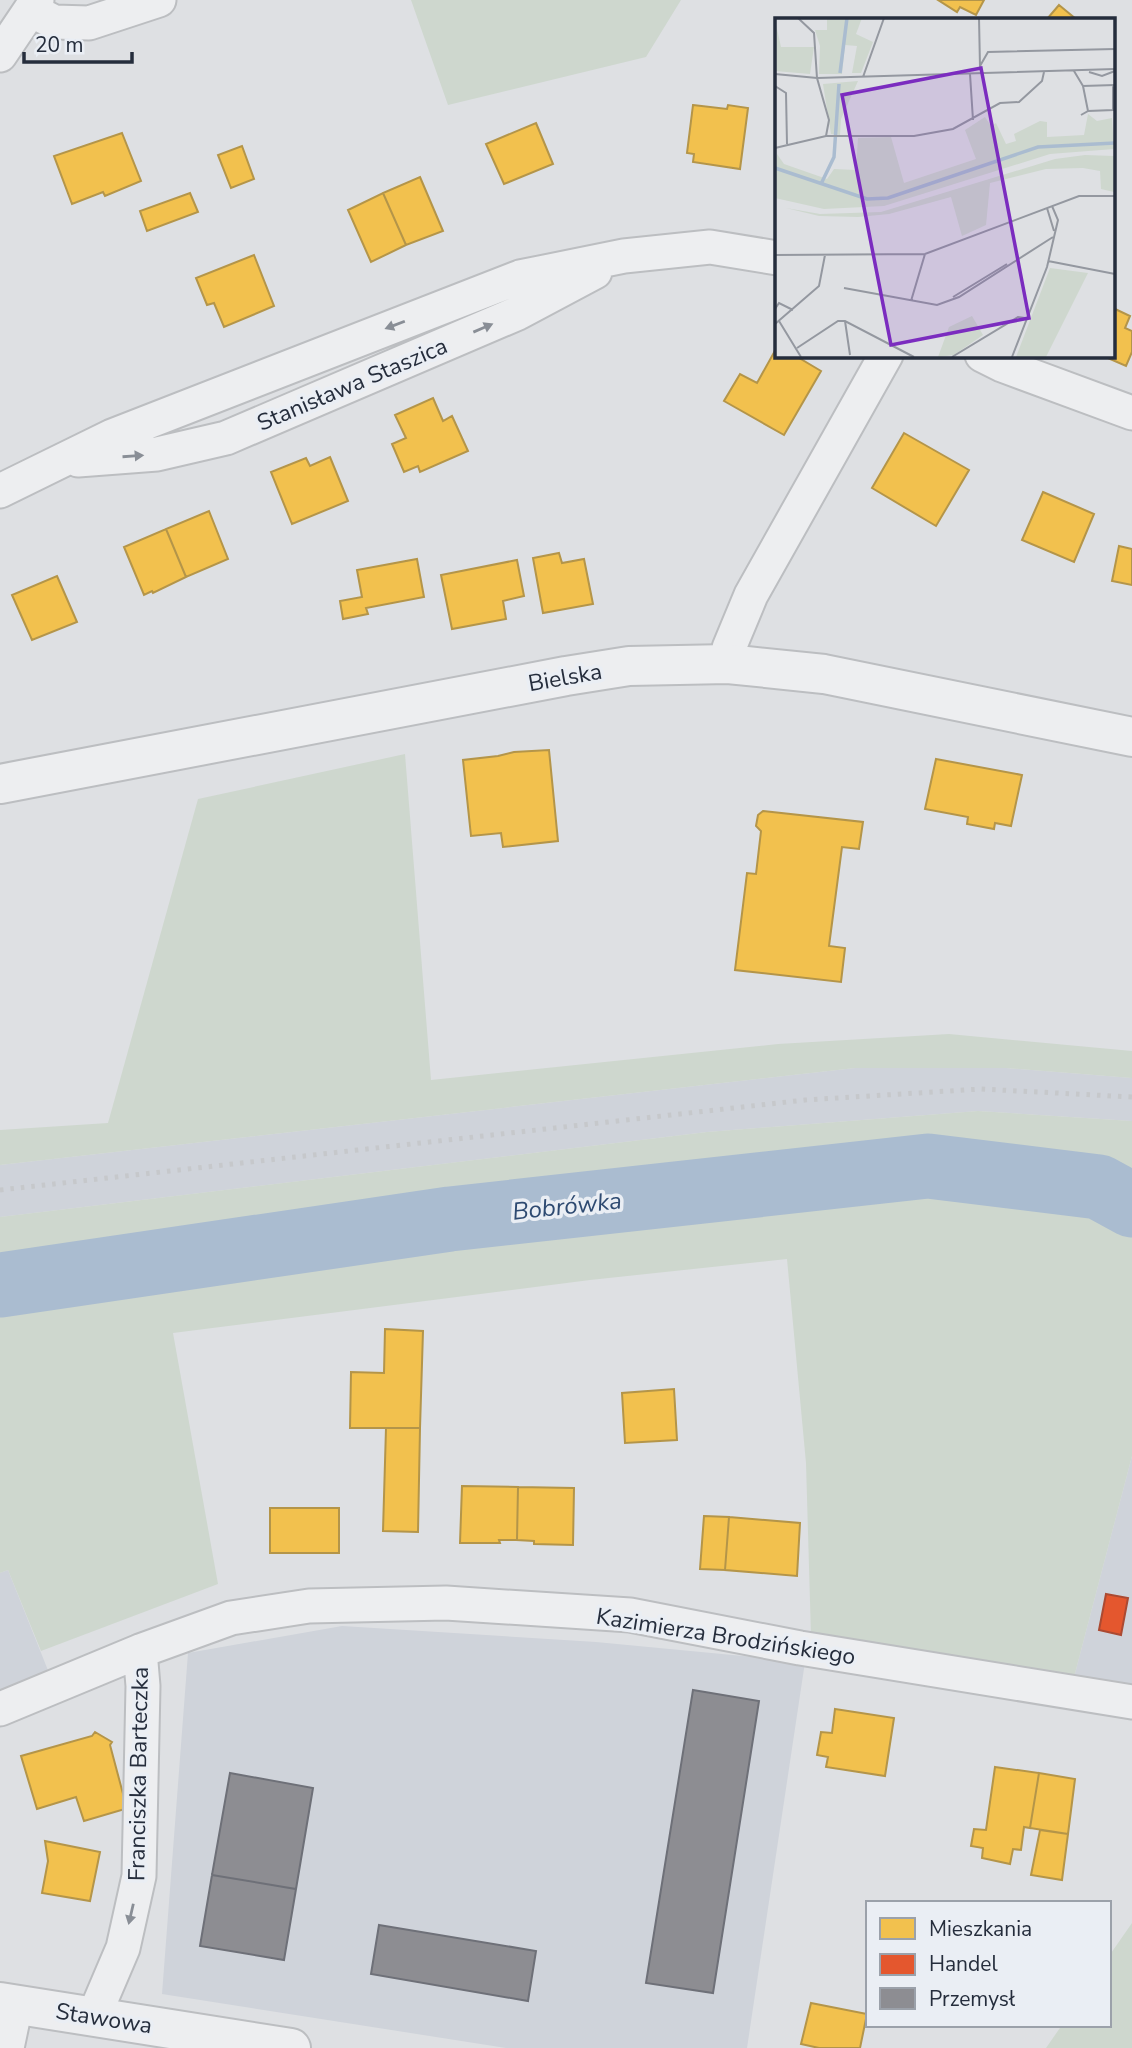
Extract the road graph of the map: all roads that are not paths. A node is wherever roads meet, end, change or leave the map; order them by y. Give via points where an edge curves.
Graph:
1 (159, 0) edge
2 (34, 5) edge
3 (0, 55) edge
4 (775, 258) edge
5 (885, 357) edge
6 (986, 357) edge
7 (1132, 413) edge
8 (0, 491) edge
9 (728, 664) junction
10 (1132, 737) edge
11 (0, 784) edge
12 (140, 1651) junction
13 (1132, 1702) edge
14 (0, 1709) edge
15 (8, 2003) edge
16 (94, 2016) junction
17 (7, 2048) edge
18 (291, 2048) edge

1 - 2 street via 89,23 54,22
2 - 3 street
4 - 8 street, Stanisława Staszica via 710,247 624,256 520,276 112,436
5 - 9 street via 751,595 729,649
6 - 7 street
9 - 10 street, Bielska via 824,674
9 - 11 street, Bielska via 629,666 566,676
12 - 13 street, Kazimierza Brodzińskiego via 231,1618 309,1606 446,1602 630,1615
12 - 14 street, Kazimierza Brodzińskiego
12 -> 16 street, Franciszka Barteczka via 139,1876 123,1948
15 - 16 street, Stawowa
15 - 17 street
16 - 18 street, Stawowa

